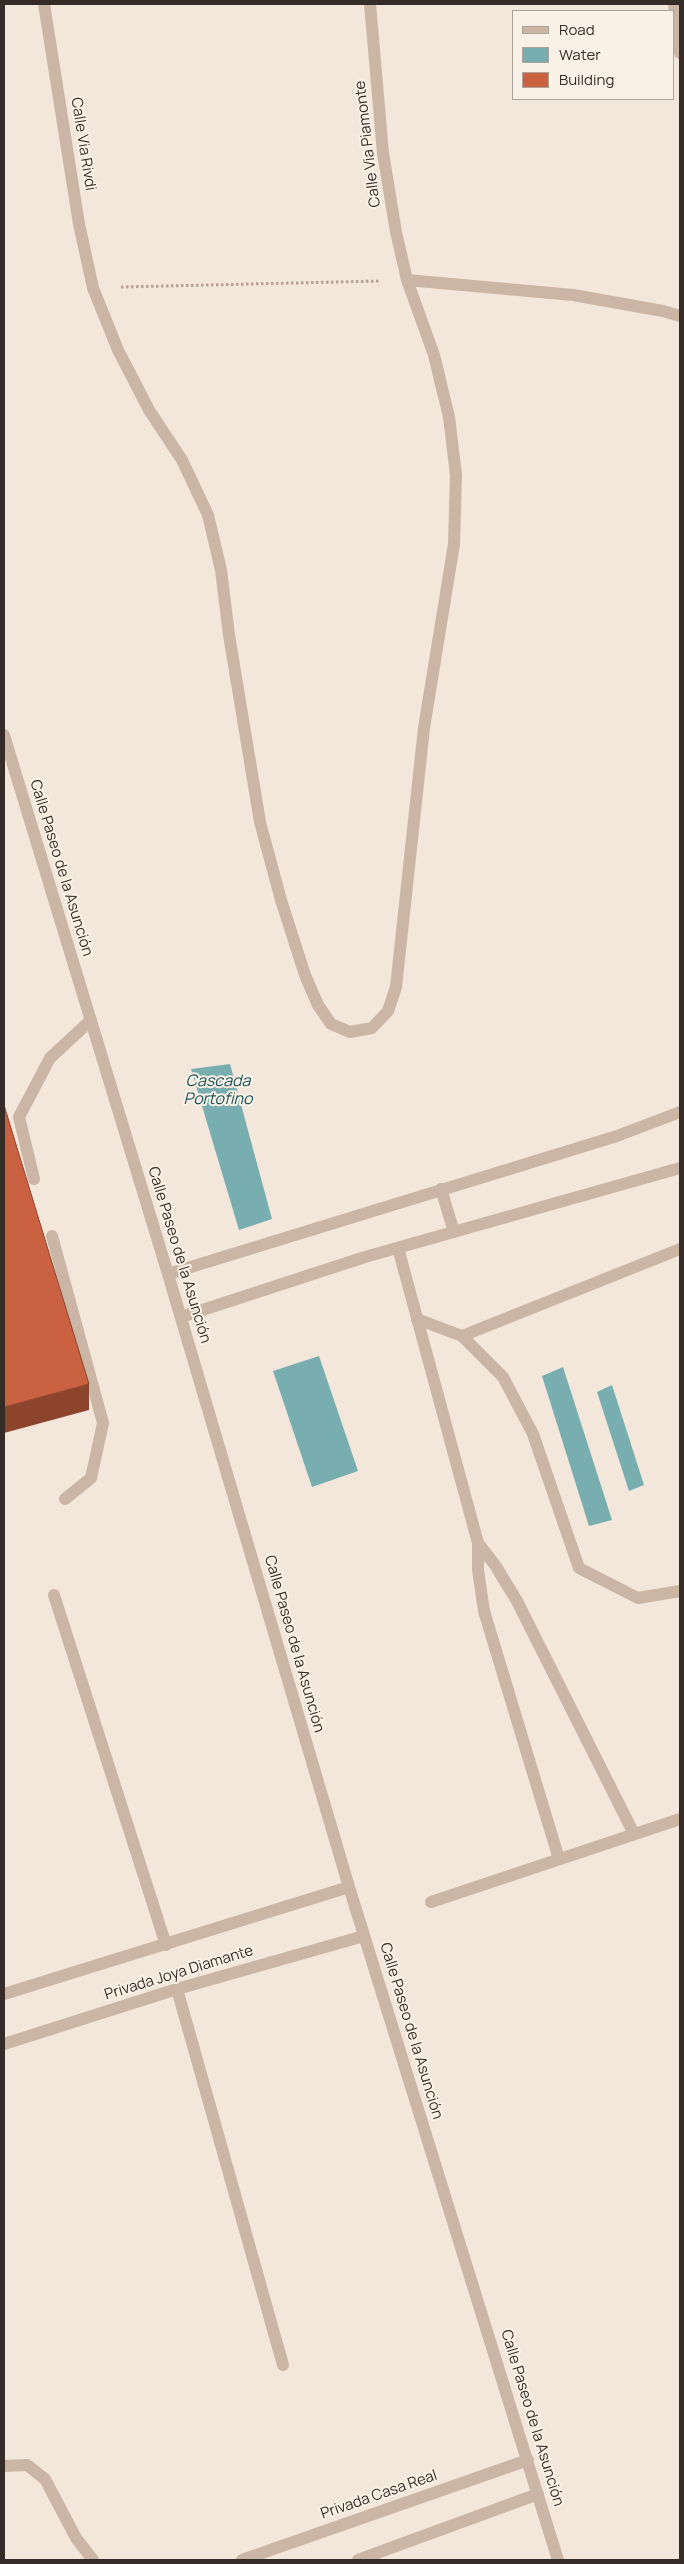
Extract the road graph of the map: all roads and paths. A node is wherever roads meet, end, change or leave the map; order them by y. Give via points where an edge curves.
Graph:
1 (44, 4) edge
2 (370, 4) edge
3 (674, 4) edge
4 (680, 53) edge
5 (407, 280) junction
6 (93, 288) junction
7 (680, 316) edge
8 (4, 735) edge
9 (91, 1020) junction
10 (680, 1112) edge
11 (680, 1168) edge
12 (34, 1180) dead end
13 (441, 1189) junction
14 (454, 1232) junction
15 (52, 1236) dead end
16 (398, 1248) junction
17 (680, 1249) edge
18 (168, 1274) junction
19 (181, 1317) junction
20 (417, 1319) junction
21 (462, 1336) junction
22 (65, 1498) dead end
23 (478, 1543) junction
24 (680, 1591) edge
25 (54, 1595) dead end
26 (680, 1819) edge
27 (634, 1834) junction
28 (559, 1859) junction
29 (349, 1887) junction
30 (430, 1902) dead end
31 (364, 1936) junction
32 (166, 1945) junction
33 (177, 1989) junction
34 (4, 1994) edge
35 (4, 2044) edge
36 (283, 2365) dead end
37 (528, 2460) junction
38 (4, 2466) edge
39 (538, 2494) junction
40 (93, 2560) edge
41 (242, 2560) edge
42 (358, 2560) edge
43 (558, 2560) edge

1 - 6 street, Calle Via Rivdi via 79,224
2 - 5 street, Calle Via Piamonte via 383,153
3 - 4 street
5 - 6 path
5 - 6 street, Calle Via Rivdi via 434,355 449,417 456,475 454,544 424,728 396,987 388,1011 372,1028 350,1032 331,1024 318,1005 278,892 260,822 228,635 222,570 208,515 182,460 149,410 118,350
5 - 7 street via 573,295 663,310
8 - 9 street, Calle Paseo de la Asunción
9 - 12 street via 50,1058 20,1117
9 - 18 street, Calle Paseo de la Asunción
10 - 13 street via 617,1136
11 - 14 street
13 - 14 street
13 - 18 street
14 - 16 street
15 - 22 street via 103,1423 90,1478
16 - 19 street
16 - 20 street
17 - 21 street
18 - 19 street, Calle Paseo de la Asunción
19 - 29 street, Calle Paseo de la Asunción
20 - 21 street
20 - 23 street
21 - 24 street via 503,1377 533,1434 579,1568 638,1598
23 - 27 street via 517,1601
23 - 28 street via 484,1611
25 - 32 street
26 - 27 street
27 - 28 street
28 - 30 street
29 - 31 street, Calle Paseo de la Asunción
29 - 32 street, Privada Joya Diamante
31 - 33 street, Privada Joya Diamante
31 - 37 street, Calle Paseo de la Asunción
32 - 34 street, Privada Joya Diamante
33 - 35 street, Privada Joya Diamante
33 - 36 street
37 - 39 street, Calle Paseo de la Asunción
37 - 41 street, Privada Casa Real
38 - 40 street via 27,2465 45,2479 76,2538
39 - 42 street
39 - 43 street, Calle Paseo de la Asunción

